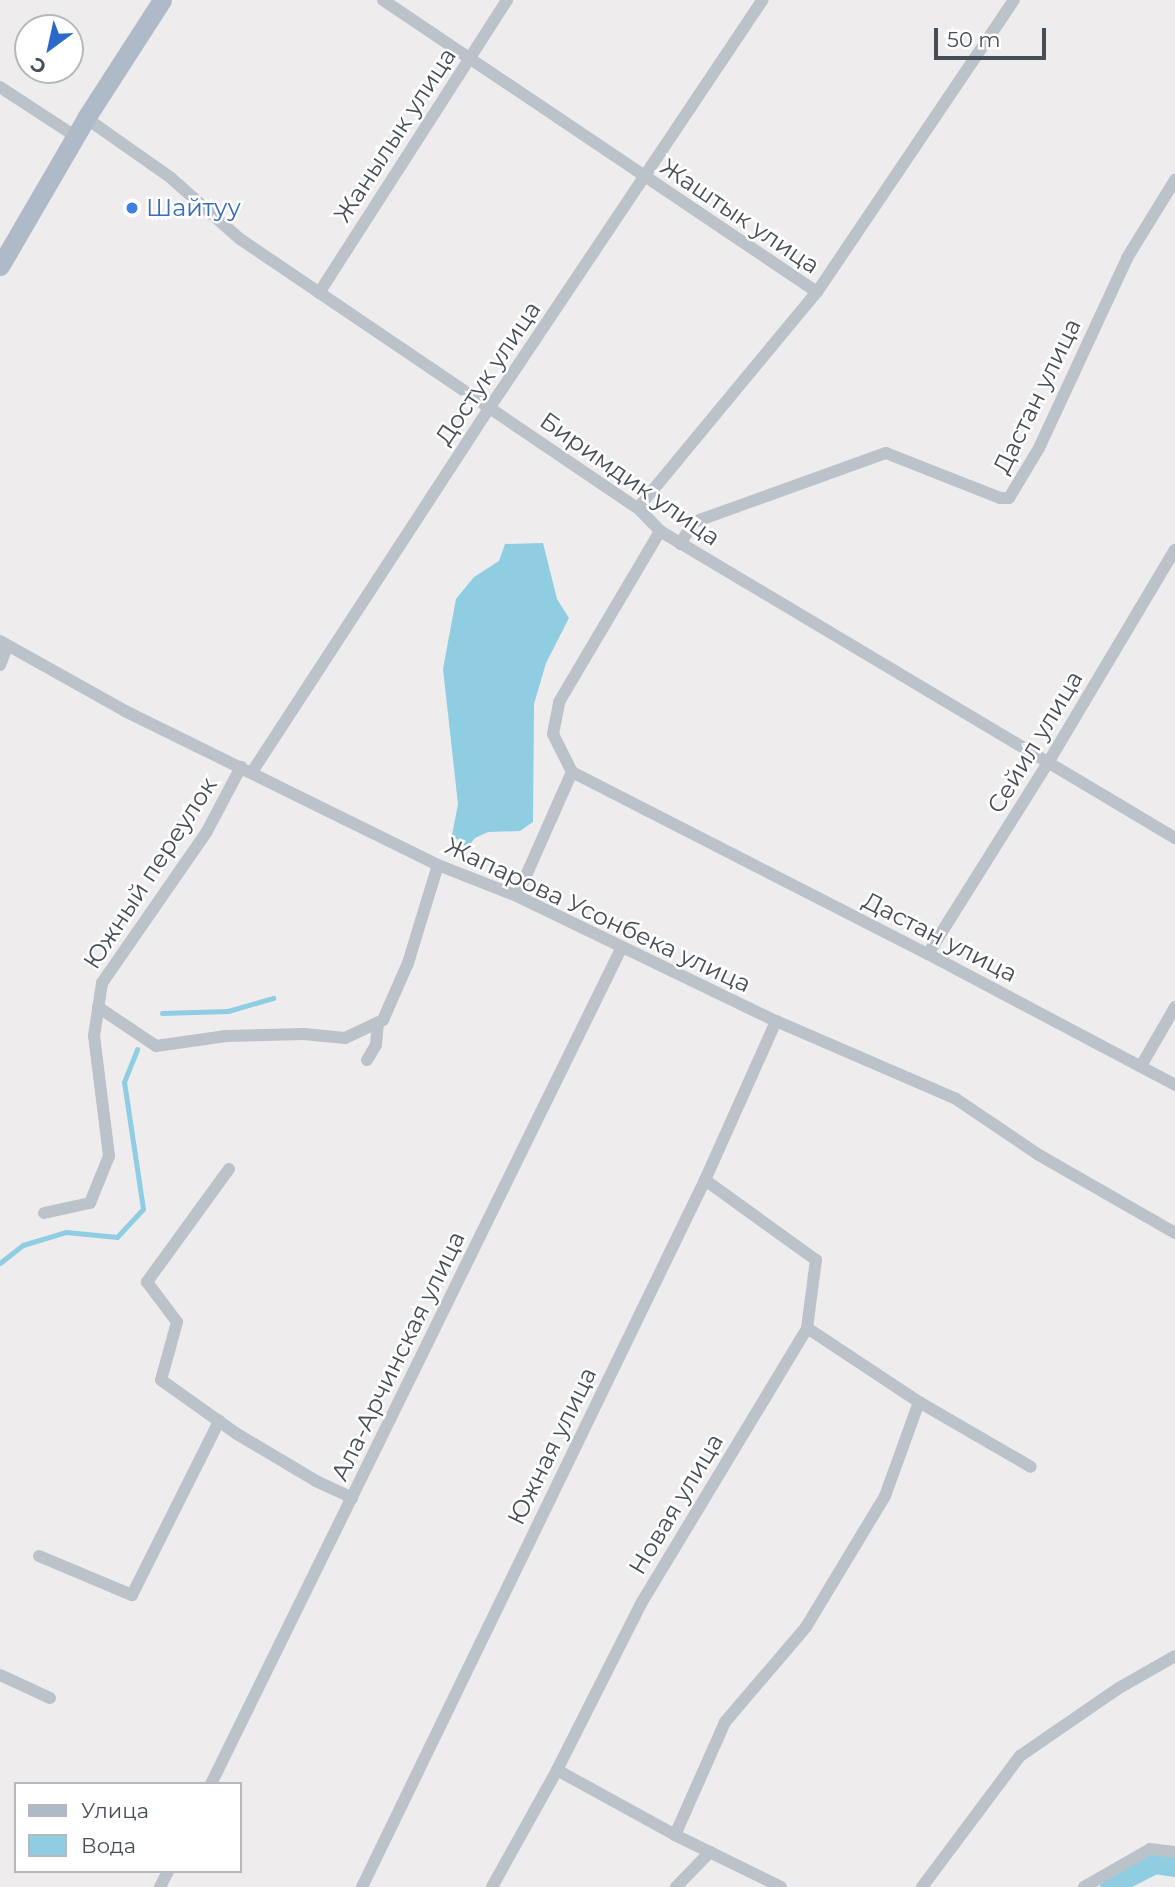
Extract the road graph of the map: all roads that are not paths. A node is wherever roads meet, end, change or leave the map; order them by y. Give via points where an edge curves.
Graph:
1 (162, 0) edge
2 (383, 0) edge
3 (507, 0) edge
4 (762, 0) edge
5 (1014, 0) edge
6 (468, 60) junction
7 (0, 88) edge
8 (86, 118) junction
9 (75, 136) junction
10 (645, 178) junction
11 (1175, 180) edge
12 (0, 266) edge
13 (817, 292) junction
14 (319, 293) junction
15 (490, 407) junction
16 (638, 508) junction
17 (660, 531) junction
18 (680, 544) junction
19 (1175, 550) edge
20 (4, 644) edge
21 (0, 665) edge
22 (1049, 761) junction
23 (247, 769) junction
24 (572, 772) junction
25 (1175, 838) edge
26 (438, 865) junction
27 (517, 896) junction
28 (622, 947) junction
29 (928, 954) junction
30 (98, 1007) junction
31 (1175, 1007) edge
32 (776, 1021) junction
33 (378, 1023) junction
34 (367, 1060) dead end
35 (1141, 1066) junction
36 (1175, 1085) edge
37 (229, 1169) dead end
38 (705, 1180) junction
39 (44, 1213) dead end
40 (1175, 1233) edge
41 (807, 1328) junction
42 (919, 1402) junction
43 (219, 1421) junction
44 (1031, 1467) dead end
45 (352, 1498) junction
46 (39, 1556) dead end
47 (1175, 1656) edge
48 (0, 1675) edge
49 (50, 1698) dead end
50 (557, 1770) junction
51 (212, 1782) edge
52 (674, 1835) junction
53 (710, 1852) junction
54 (1175, 1852) edge
55 (362, 1887) edge
56 (492, 1887) edge
57 (676, 1887) edge
58 (781, 1887) edge
59 (922, 1887) edge
60 (1084, 1887) edge

1 - 8 main road
2 - 6 street, Жаштык улица
3 - 6 street, Жанылык улица
4 - 10 street, Достук улица
5 - 13 street, Жаштык улица
6 - 10 street, Жаштык улица
6 - 14 street, Жанылык улица
7 - 9 street
8 - 9 main road
8 - 14 street, Биримдик улица via 172,178 240,239
9 - 12 main road
10 - 13 street, Жаштык улица
10 - 15 street, Достук улица
11 - 18 street, Дастан улица via 1127,258 1039,448 1009,498 886,453 694,522
13 - 16 street
14 - 15 street, Биримдик улица
15 - 16 street, Биримдик улица
15 - 23 street, Достук улица
16 - 17 street, Биримдик улица
17 - 18 street, Биримдик улица
17 - 24 street via 559,702 553,734
18 - 22 street, Биримдик улица
19 - 22 street, Сейил улица
20 - 21 street
20 - 23 street, Жапарова Усонбека улица via 125,711
22 - 25 street, Биримдик улица
22 - 29 street, Сейил улица
23 - 26 street, Жапарова Усонбека улица
23 - 30 street, Южный переулок via 102,983
24 - 27 street
24 - 29 street, Дастан улица
26 - 27 street, Жапарова Усонбека улица
26 - 33 street via 408,963
27 - 28 street, Жапарова Усонбека улица
28 - 32 street, Жапарова Усонбека улица
28 - 45 street, Ала-Арчинская улица
29 - 35 street, Дастан улица
30 - 33 street via 156,1046 226,1036 345,1038
30 - 39 street, Южный переулок via 94,1036 109,1156 90,1203
31 - 35 street
32 - 38 street, Южная улица
32 - 40 street, Жапарова Усонбека улица via 956,1099 1039,1156
33 - 34 street via 376,1045
35 - 36 street, Дастан улица
37 - 43 street via 146,1282 177,1322 161,1380
38 - 41 street, Новая улица via 816,1260
38 - 55 street, Южная улица
41 - 42 street
41 - 50 street, Новая улица via 642,1602
42 - 44 street
42 - 52 street via 885,1496 806,1627 725,1722
43 - 45 street
43 - 46 street via 132,1595
45 - 51 street, Ала-Арчинская улица
47 - 59 street via 1020,1756
48 - 49 street
50 - 52 street
50 - 56 street, Новая улица
52 - 53 street
53 - 57 street
53 - 58 street
54 - 60 street via 1150,1849

